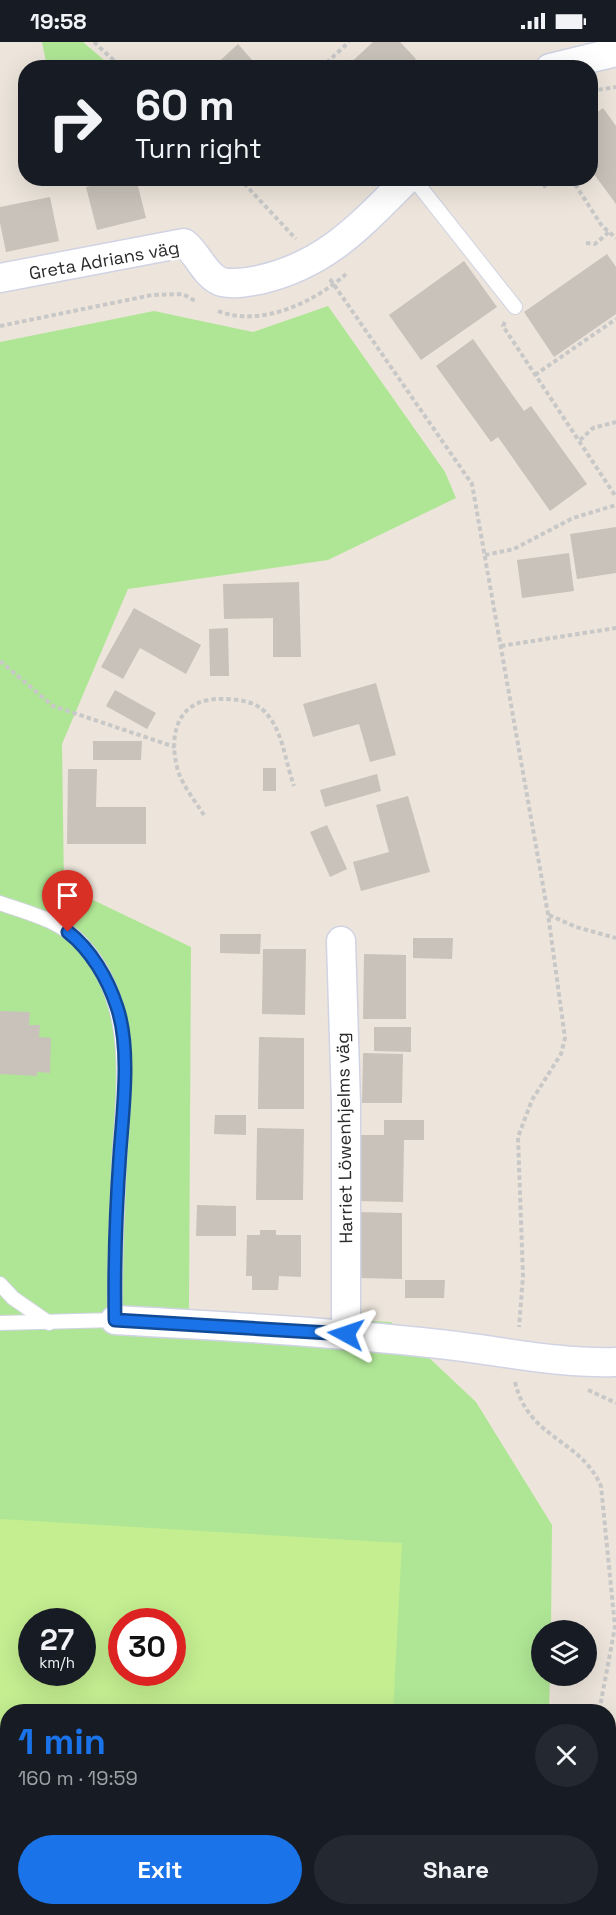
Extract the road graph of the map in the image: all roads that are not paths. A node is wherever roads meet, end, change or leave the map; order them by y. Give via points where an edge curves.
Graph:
1 (616, 52) edge
2 (583, 60) edge
3 (400, 186) edge
4 (419, 186) edge
5 (0, 278) edge
6 (515, 307) road end
7 (0, 903) edge
8 (341, 941) dead end
9 (0, 1284) edge
10 (115, 1320) junction
11 (0, 1323) edge
12 (49, 1323) junction
13 (346, 1334) junction
14 (616, 1362) edge

1 - 2 street
3 - 5 street, Greta Adrians väg via 316,261 280,275 242,283 220,282 184,243
4 - 6 lane
7 - 10 lane via 54,922 81,943 104,977 118,1009 125,1097
8 - 13 street, Harriet Löwenhjelms väg
9 - 12 lane
10 - 12 lane
10 - 13 street
11 - 12 lane
13 - 14 street

